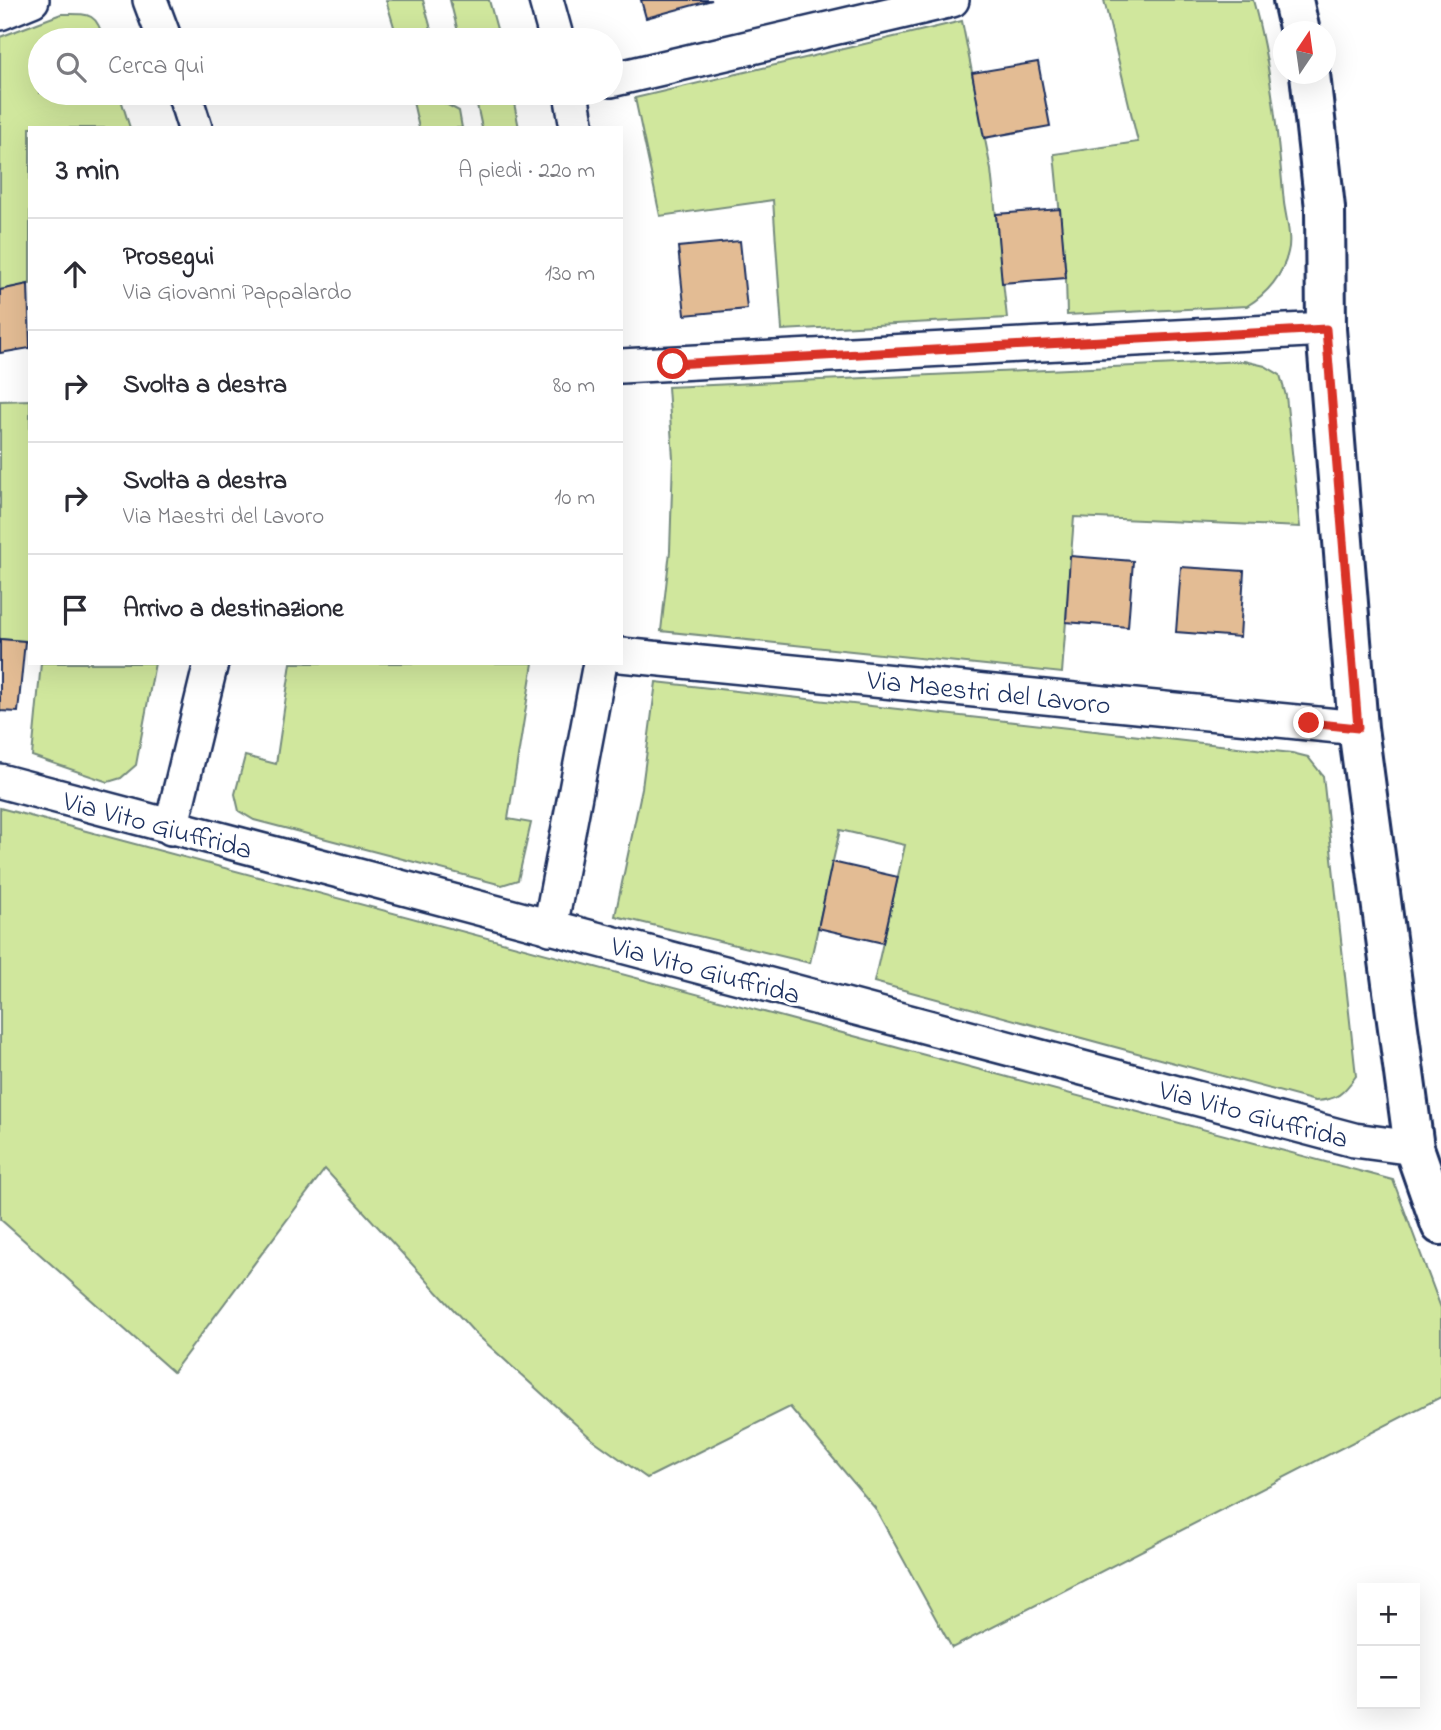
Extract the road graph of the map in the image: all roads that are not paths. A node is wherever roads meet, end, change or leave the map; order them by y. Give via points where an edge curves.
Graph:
1 (32, 0) edge
2 (150, 0) edge
3 (546, 0) edge
4 (952, 0) edge
5 (1293, 0) edge
6 (0, 13) edge
7 (1298, 21) edge
8 (160, 28) edge
9 (554, 28) edge
10 (623, 77) edge
11 (1311, 84) edge
12 (188, 105) edge
13 (573, 105) edge
14 (194, 126) edge
15 (578, 126) edge
16 (1326, 329) junction
17 (623, 366) edge
18 (623, 655) edge
19 (211, 665) edge
20 (600, 665) edge
21 (1358, 728) junction
22 (0, 781) edge
23 (171, 828) junction
24 (550, 928) junction
25 (1414, 1148) junction
26 (1441, 1225) edge

1 - 6 street
2 - 8 street
3 - 9 street
4 - 10 street
5 - 7 main road
11 - 16 main road via 1325,208
12 - 14 street
13 - 15 street
16 - 17 street
16 - 21 main road
18 - 21 street, Via Maestri del Lavoro
19 - 23 street
20 - 24 street
21 - 25 main road
22 - 23 street, Via Vito Giuffrida
23 - 24 street, Via Vito Giuffrida
24 - 25 street, Via Vito Giuffrida via 1354,1139
25 - 26 main road

